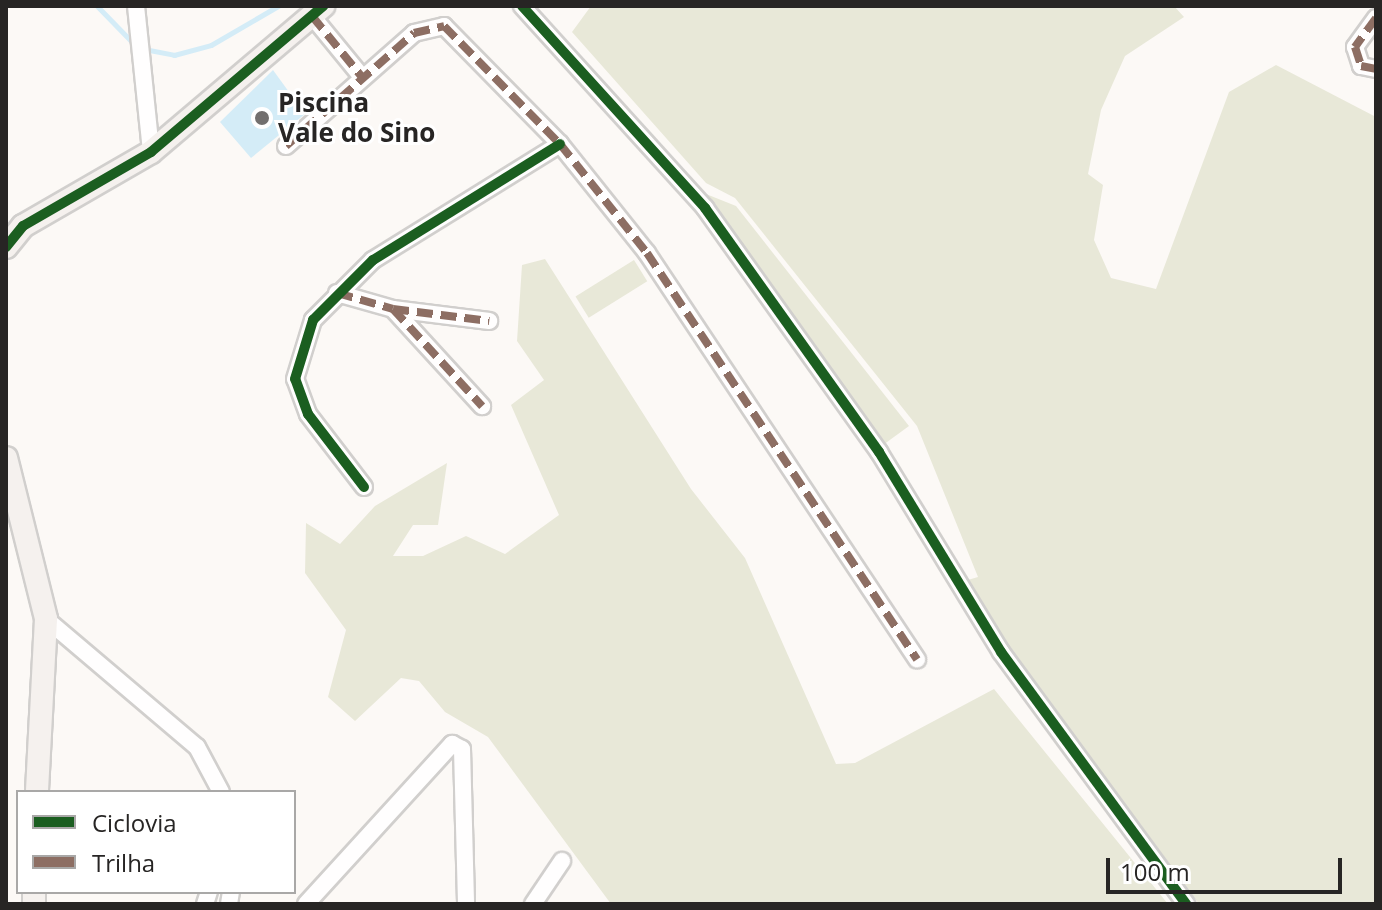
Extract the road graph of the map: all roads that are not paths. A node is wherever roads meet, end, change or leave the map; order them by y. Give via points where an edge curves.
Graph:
1 (136, 6) edge
2 (522, 6) edge
3 (318, 11) edge
4 (1376, 18) edge
5 (1376, 69) edge
6 (362, 77) junction
7 (560, 144) junction
8 (286, 146) dead end
9 (151, 152) junction
10 (6, 247) edge
11 (337, 293) junction
12 (393, 309) junction
13 (489, 321) dead end
14 (482, 406) dead end
15 (6, 458) edge
16 (364, 487) dead end
17 (46, 619) junction
18 (917, 660) dead end
19 (37, 790) edge
20 (220, 790) edge
21 (562, 861) dead end
22 (306, 904) edge
23 (466, 904) edge
24 (533, 904) edge
25 (1186, 904) edge

1 - 9 street
2 - 25 street via 705,208 879,452 1001,652
3 - 6 street
3 - 9 street
4 - 5 street via 1355,47 1361,66
6 - 7 street via 414,33 444,26
6 - 8 street
7 - 11 street via 373,260
7 - 18 street via 647,253
9 - 10 street via 23,226
11 - 12 street
11 - 16 street via 313,320 295,379 308,414
12 - 13 street
12 - 14 street
15 - 17 street
17 - 19 street
17 - 20 street via 197,747
21 - 24 street
22 - 23 street via 452,744 462,749

